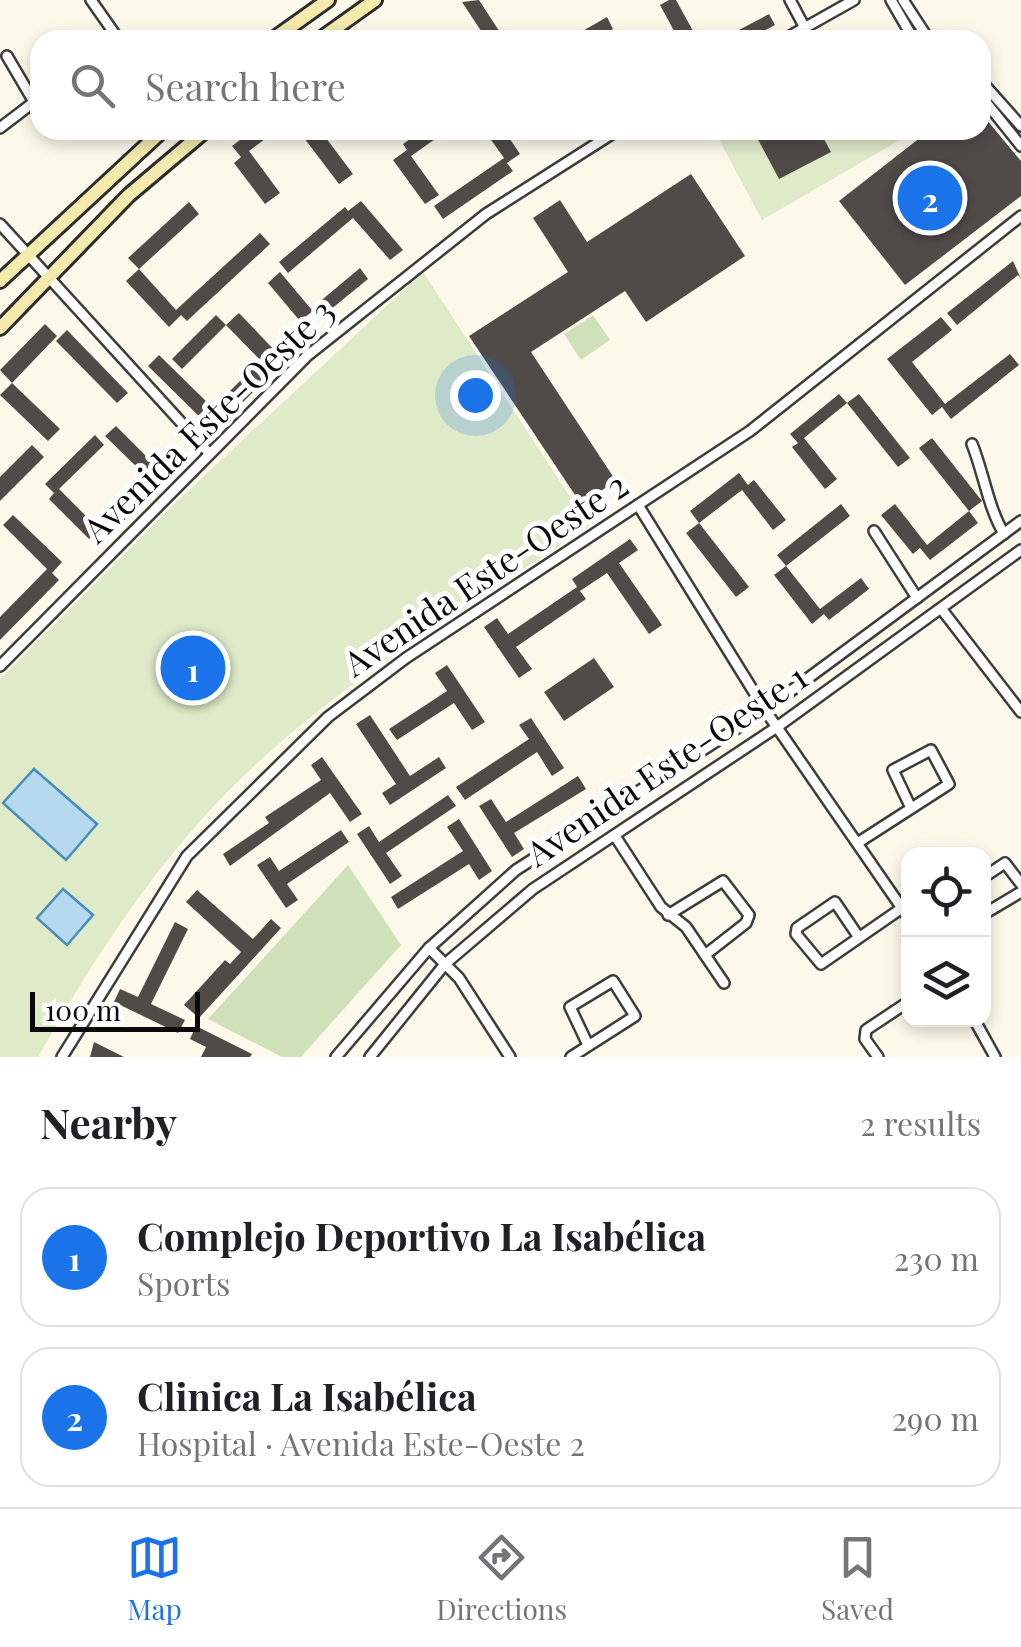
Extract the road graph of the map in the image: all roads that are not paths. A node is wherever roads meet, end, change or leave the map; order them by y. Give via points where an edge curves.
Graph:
1 (91, 0) edge
2 (328, 0) edge
3 (375, 0) edge
4 (790, 0) edge
5 (854, 0) edge
6 (891, 0) edge
7 (904, 0) edge
8 (805, 28) junction
9 (113, 30) edge
10 (286, 30) edge
11 (333, 30) edge
12 (801, 30) edge
13 (908, 30) edge
14 (923, 30) edge
15 (6, 56) dead end
16 (991, 92) edge
17 (30, 95) edge
18 (30, 105) edge
19 (991, 108) edge
20 (1021, 126) edge
21 (0, 128) edge
22 (152, 140) edge
23 (194, 140) edge
24 (601, 140) edge
25 (1021, 146) edge
26 (1021, 216) edge
27 (0, 224) edge
28 (26, 254) junction
29 (0, 280) edge
30 (48, 280) junction
31 (0, 328) edge
32 (972, 444) dead end
33 (209, 453) junction
34 (638, 506) junction
35 (1021, 522) edge
36 (874, 531) dead end
37 (1004, 534) junction
38 (1021, 550) edge
39 (917, 598) junction
40 (942, 610) junction
41 (0, 666) edge
42 (765, 710) junction
43 (1021, 712) edge
44 (777, 727) junction
45 (910, 806) junction
46 (614, 836) junction
47 (859, 842) junction
48 (991, 872) edge
49 (1021, 888) edge
50 (901, 906) edge
51 (991, 909) edge
52 (668, 914) junction
53 (901, 914) edge
54 (858, 936) junction
55 (428, 948) junction
56 (705, 956) junction
57 (446, 964) junction
58 (724, 983) dead end
59 (901, 1007) edge
60 (978, 1027) edge
61 (588, 1045) junction
62 (62, 1057) edge
63 (336, 1057) edge
64 (370, 1057) edge
65 (510, 1057) edge
66 (572, 1057) edge
67 (878, 1057) edge
68 (995, 1057) edge

1 - 9 street
2 - 10 main road
3 - 11 main road
4 - 8 street
5 - 8 street
6 - 13 street
7 - 14 street
8 - 12 street
15 - 17 street
16 - 20 street
18 - 21 street
19 - 25 street
22 - 28 main road
23 - 30 main road via 129,195
24 - 33 street, Avenida Este-Oeste 3 via 440,250 307,356
26 - 34 street, Avenida Este-Oeste 2 via 750,431
27 - 28 street
28 - 29 main road
28 - 30 street
30 - 31 main road
30 - 33 street
32 - 37 street
33 - 41 street, Avenida Este-Oeste 3
34 - 42 street
34 - 62 street, Avenida Este-Oeste 2 via 406,658 276,767 187,856
35 - 37 street
36 - 39 street
37 - 39 street
38 - 40 street, Avenida Este-Oeste 1
39 - 42 street
40 - 43 street
40 - 44 street, Avenida Este-Oeste 1
42 - 44 street
42 - 55 street via 516,870
44 - 46 street, Avenida Este-Oeste 1
44 - 47 street
45 - 45 street via 948,784 931,750 893,770
45 - 47 street
46 - 52 street
46 - 57 street, Avenida Este-Oeste 1 via 533,889
47 - 50 street
48 - 49 street via 1005,863
49 - 51 street
52 - 56 street
52 - 56 street via 710,886 730,884 749,914
53 - 54 street
54 - 54 street via 821,964 796,934 835,902
55 - 57 street
55 - 63 street
56 - 58 street
57 - 64 street, Avenida Este-Oeste 1
57 - 65 street
59 - 67 street via 866,1030
60 - 68 street
61 - 61 street via 635,1016 612,981 569,1010
61 - 66 street

